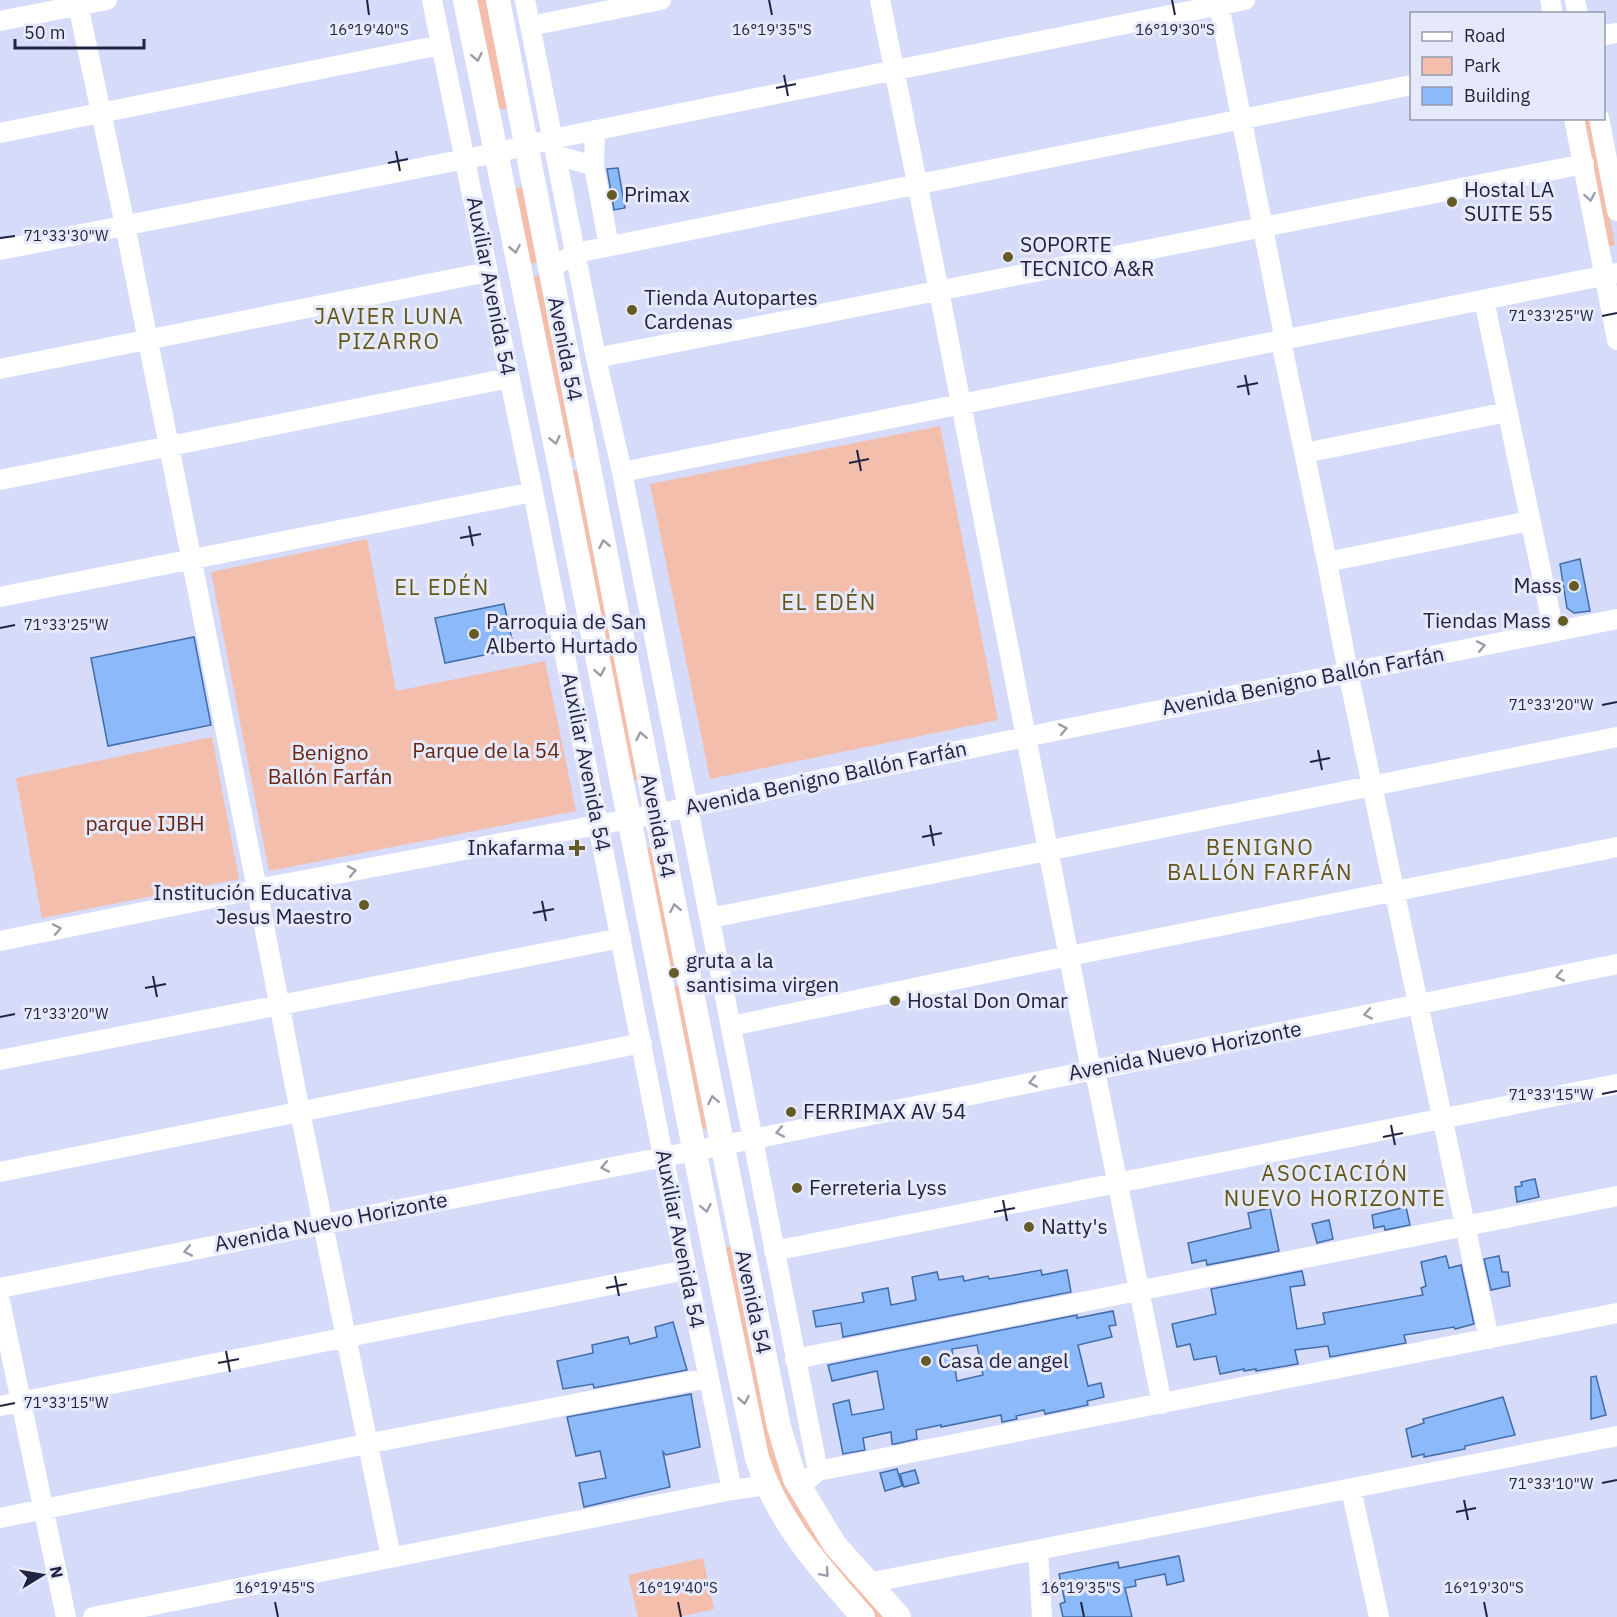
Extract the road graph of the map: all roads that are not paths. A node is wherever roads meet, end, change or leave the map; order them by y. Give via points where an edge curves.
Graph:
1 (107, 0) edge
2 (432, 0) edge
3 (465, 0) edge
4 (498, 0) edge
5 (525, 0) edge
6 (661, 0) edge
7 (880, 0) edge
8 (1245, 0) edge
9 (78, 3) edge
10 (1219, 3) edge
11 (0, 21) edge
12 (530, 27) junction
13 (441, 45) junction
14 (895, 71) junction
15 (1410, 85) edge
16 (102, 112) junction
17 (1241, 118) junction
18 (1574, 120) edge
19 (1600, 120) edge
20 (598, 130) junction
21 (0, 132) edge
22 (525, 147) junction
23 (554, 147) junction
24 (496, 153) junction
25 (465, 158) junction
26 (1584, 164) junction
27 (594, 166) junction
28 (1613, 171) edge
29 (918, 184) junction
30 (1617, 211) edge
31 (603, 214) junction
32 (125, 225) junction
33 (1263, 226) junction
34 (615, 245) junction
35 (574, 246) junction
36 (0, 250) edge
37 (549, 269) junction
38 (488, 272) junction
39 (1611, 274) edge
40 (939, 291) junction
41 (1484, 300) junction
42 (147, 339) junction
43 (1617, 340) edge
44 (1281, 341) junction
45 (596, 358) junction
46 (0, 369) edge
47 (509, 378) junction
48 (960, 405) junction
49 (1507, 412) junction
50 (169, 447) junction
51 (1305, 453) junction
52 (622, 472) junction
53 (0, 480) edge
54 (533, 492) junction
55 (1529, 521) junction
56 (192, 559) junction
57 (1327, 562) junction
58 (0, 597) edge
59 (1617, 619) edge
60 (1554, 632) junction
61 (1348, 672) junction
62 (1025, 737) junction
63 (1617, 737) edge
64 (1372, 786) junction
65 (688, 807) junction
66 (656, 814) junction
67 (628, 819) junction
68 (599, 825) junction
69 (1617, 847) edge
70 (1049, 851) junction
71 (257, 889) junction
72 (1393, 891) junction
73 (710, 918) junction
74 (621, 938) junction
75 (0, 941) edge
76 (1069, 956) junction
77 (1617, 964) edge
78 (280, 1004) junction
79 (1418, 1004) junction
80 (731, 1026) junction
81 (642, 1043) junction
82 (0, 1060) edge
83 (1091, 1070) junction
84 (1617, 1084) edge
85 (300, 1112) junction
86 (1443, 1117) junction
87 (753, 1138) junction
88 (721, 1145) junction
89 (694, 1151) junction
90 (663, 1156) junction
91 (0, 1172) edge
92 (1118, 1184) junction
93 (1617, 1196) edge
94 (323, 1224) junction
95 (1465, 1227) junction
96 (774, 1251) junction
97 (686, 1270) junction
98 (0, 1288) edge
99 (1139, 1291) junction
100 (0, 1302) edge
101 (1617, 1313) edge
102 (345, 1338) junction
103 (1489, 1339) junction
104 (795, 1359) junction
105 (708, 1378) junction
106 (21, 1402) junction
107 (1162, 1404) junction
108 (0, 1406) edge
109 (1617, 1436) edge
110 (366, 1444) junction
111 (818, 1471) junction
112 (766, 1485) junction
113 (799, 1486) junction
114 (1351, 1489) junction
115 (732, 1490) junction
116 (44, 1509) junction
117 (0, 1518) edge
118 (1038, 1551) junction
119 (391, 1557) junction
120 (868, 1583) junction
121 (66, 1617) edge
122 (93, 1617) edge
123 (863, 1617) edge
124 (898, 1617) edge
125 (1042, 1617) edge
126 (1379, 1617) edge

1 - 9 street
2 - 13 street, Auxiliar Avenida 54
3 -> 24 main road, Avenida 54
4 - 22 main road, Avenida 54
5 - 12 street
6 - 12 street
7 - 14 street
8 - 10 street
9 - 11 street
9 - 16 street
10 - 14 street
10 - 17 street
12 - 23 street
13 - 16 street
13 - 25 street, Auxiliar Avenida 54
14 - 20 street
14 - 29 street
15 - 17 street
16 - 21 street
16 - 32 street
17 - 29 street
17 - 33 street
18 - 26 street
19 - 28 street
20 - 23 street
20 - 27 street
20 - 34 street
22 - 23 street
22 - 24 street
22 - 37 main road, Avenida 54
23 - 27 street
23 - 35 street
24 - 25 street
24 -> 67 main road, Avenida 54
25 - 32 street
25 - 38 street, Auxiliar Avenida 54
26 - 33 street
26 -> 39 street
27 - 31 street
28 - 30 street
29 - 34 street
29 - 40 street
31 - 34 street
31 - 35 street
32 - 36 street
32 - 42 street
33 - 40 street
33 - 44 street
34 - 35 street
35 - 37 street
35 - 45 street
66 -> 37 main road, Avenida 54
38 - 42 street
38 - 47 street, Auxiliar Avenida 54
39 - 41 street
39 - 43 street
40 - 45 street
40 - 48 street
41 - 44 street
41 - 49 street
42 - 46 street
42 - 50 street
44 - 48 street
44 - 51 street
45 - 52 street
47 - 50 street
47 - 54 street, Auxiliar Avenida 54
48 - 52 street
48 - 62 street
49 - 51 street
49 - 55 street
50 - 53 street
50 - 56 street
51 - 57 street
52 - 65 street
54 - 56 street
54 - 68 street, Auxiliar Avenida 54
55 - 57 street
55 - 60 street
56 - 58 street
56 - 71 street
57 - 61 street
59 - 60 street, Avenida Benigno Ballón Farfán
61 -> 60 street, Avenida Benigno Ballón Farfán
62 -> 61 street, Avenida Benigno Ballón Farfán
61 - 64 street
62 - 65 street, Avenida Benigno Ballón Farfán
62 - 70 street
63 - 64 street
64 - 70 street
64 - 72 street
65 - 66 street, Avenida Benigno Ballón Farfán
65 - 73 street
66 - 67 street, Avenida Benigno Ballón Farfán
88 -> 66 main road, Avenida 54
67 - 68 street, Avenida Benigno Ballón Farfán
67 - 89 main road, Avenida 54
71 -> 68 street, Avenida Benigno Ballón Farfán
68 - 74 street, Auxiliar Avenida 54
69 - 72 street
70 - 73 street
70 - 76 street
75 -> 71 street, Avenida Benigno Ballón Farfán
71 - 78 street
72 - 76 street
72 - 79 street
73 - 80 street
74 - 78 street
74 - 81 street, Auxiliar Avenida 54
76 - 80 street
76 - 83 street
77 -> 79 street, Avenida Nuevo Horizonte
78 - 82 street
78 - 85 street
79 -> 83 street, Avenida Nuevo Horizonte
79 - 86 street
80 - 87 street
81 - 85 street
81 - 90 street, Auxiliar Avenida 54
83 -> 87 street, Avenida Nuevo Horizonte
83 - 92 street via 1097,1081
84 - 86 street
85 - 91 street
85 - 94 street
86 - 92 street
86 - 95 street
87 - 88 street, Avenida Nuevo Horizonte
87 - 96 street
88 - 89 street, Avenida Nuevo Horizonte
88 - 113 main road, Avenida 54 via 779,1426
89 - 90 street, Avenida Nuevo Horizonte
89 -> 112 main road, Avenida 54 via 752,1440
90 -> 94 street, Avenida Nuevo Horizonte
90 - 97 street, Auxiliar Avenida 54
92 - 96 street
92 - 99 street
93 - 95 street
94 -> 98 street, Avenida Nuevo Horizonte
94 - 102 street
95 - 99 street
95 - 103 street
96 - 104 street
97 - 102 street
97 - 105 street, Auxiliar Avenida 54
99 - 104 street
99 - 107 street
100 - 106 street
101 - 103 street
102 - 106 street
102 - 110 street
103 - 107 street
104 - 111 street
105 - 110 street
105 - 115 street, Auxiliar Avenida 54
106 - 108 street
106 - 116 street
107 - 111 street
109 - 114 street
110 - 116 street
110 - 119 street
111 - 113 street
112 - 115 street
112 -> 123 main road, Avenida 54 via 793,1533
113 - 120 main road, Avenida 54 via 835,1545
114 - 118 street
114 - 126 street
115 - 119 street
116 - 117 street
116 - 121 street
118 - 120 street
118 - 125 street
119 - 122 street
120 - 124 main road, Avenida 54

